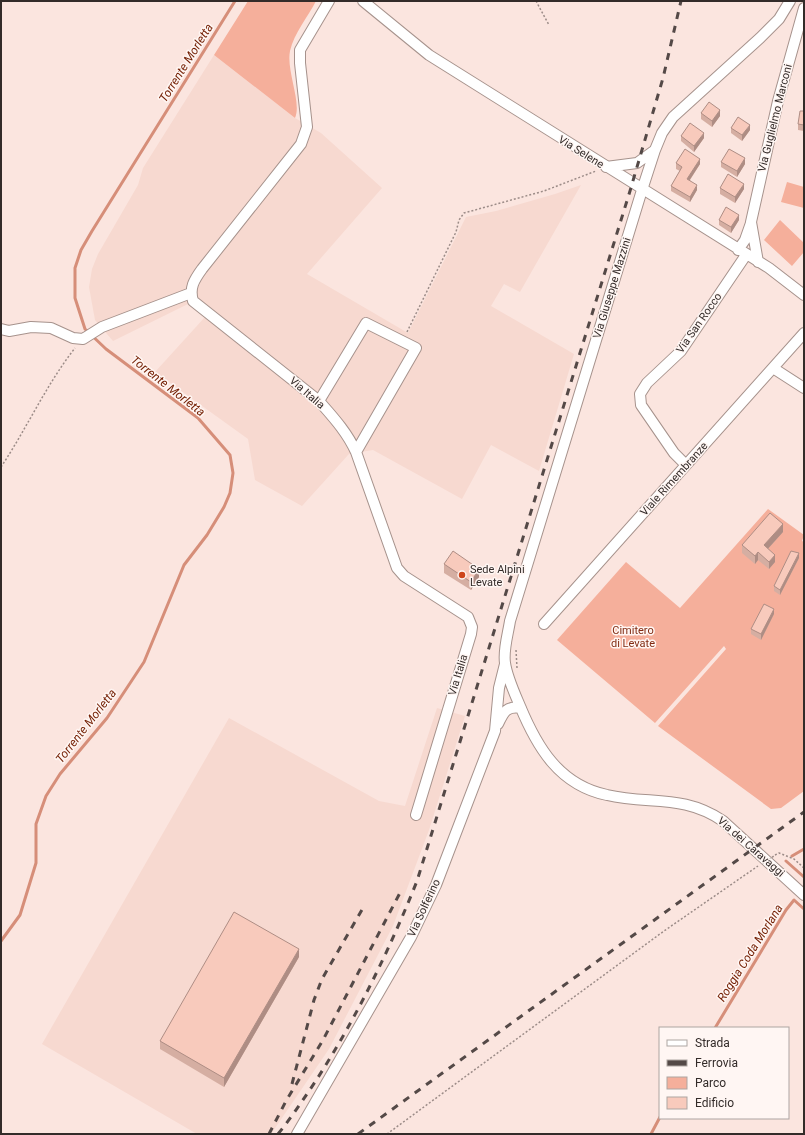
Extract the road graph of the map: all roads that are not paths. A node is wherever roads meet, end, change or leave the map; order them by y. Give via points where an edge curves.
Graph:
1 (330, 1) edge
2 (362, 1) edge
3 (793, 2) edge
4 (803, 12) edge
5 (655, 150) junction
6 (601, 169) junction
7 (642, 190) junction
8 (751, 222) junction
9 (742, 252) junction
10 (758, 262) junction
11 (191, 293) junction
12 (804, 295) edge
13 (1, 329) edge
14 (804, 333) edge
15 (773, 368) junction
16 (804, 388) edge
17 (318, 401) junction
18 (356, 452) junction
19 (686, 465) junction
20 (544, 624) dead end
21 (505, 662) junction
22 (513, 689) junction
23 (497, 704) junction
24 (521, 708) junction
25 (495, 731) junction
26 (416, 815) dead end
27 (804, 895) edge
28 (297, 1134) edge

1 - 11 street via 300,50 307,126 301,144 202,269 193,282
2 - 6 street, Via Selene via 429,55
3 - 4 street, Via Guglielmo Marconi
3 - 5 street, Via Giuseppe Mazzini via 760,38 673,117
4 - 8 street, Via Guglielmo Marconi via 778,101
5 - 6 street via 637,163
5 - 7 street, Via Giuseppe Mazzini
6 - 7 street, Via Selene
7 - 9 street, Via Selene
7 - 21 street, Via Giuseppe Mazzini via 510,621
8 - 9 street, Via Guglielmo Marconi
8 - 10 street, Via Guglielmo Marconi
9 - 10 street, Via Selene
9 - 19 street, Via San Rocco via 681,351 647,383 640,394 641,405 674,453
10 - 12 street, Via Selene
11 - 13 street via 102,327 83,339 73,338 51,328 31,327 9,331
11 - 17 street, Via Italia via 193,301
14 - 15 street, Viale Rimembranze
15 - 16 street
15 - 19 street, Viale Rimembranze
17 - 18 street, Via Italia via 348,436
17 - 18 street via 366,323 416,348
18 - 26 street, Via Italia via 397,568 404,576 468,617 472,627
19 - 20 street, Viale Rimembranze
21 - 22 street, Via dei Caravaggi
21 - 23 street, Via Solferino
22 - 23 street via 502,695
22 - 24 street, Via dei Caravaggi
23 - 25 street, Via Solferino
24 - 25 street via 512,707 504,711
24 - 27 street, Via dei Caravaggi via 543,752 568,776 604,795 673,801 708,811 723,821
25 - 28 street, Via Solferino via 436,885 411,937

